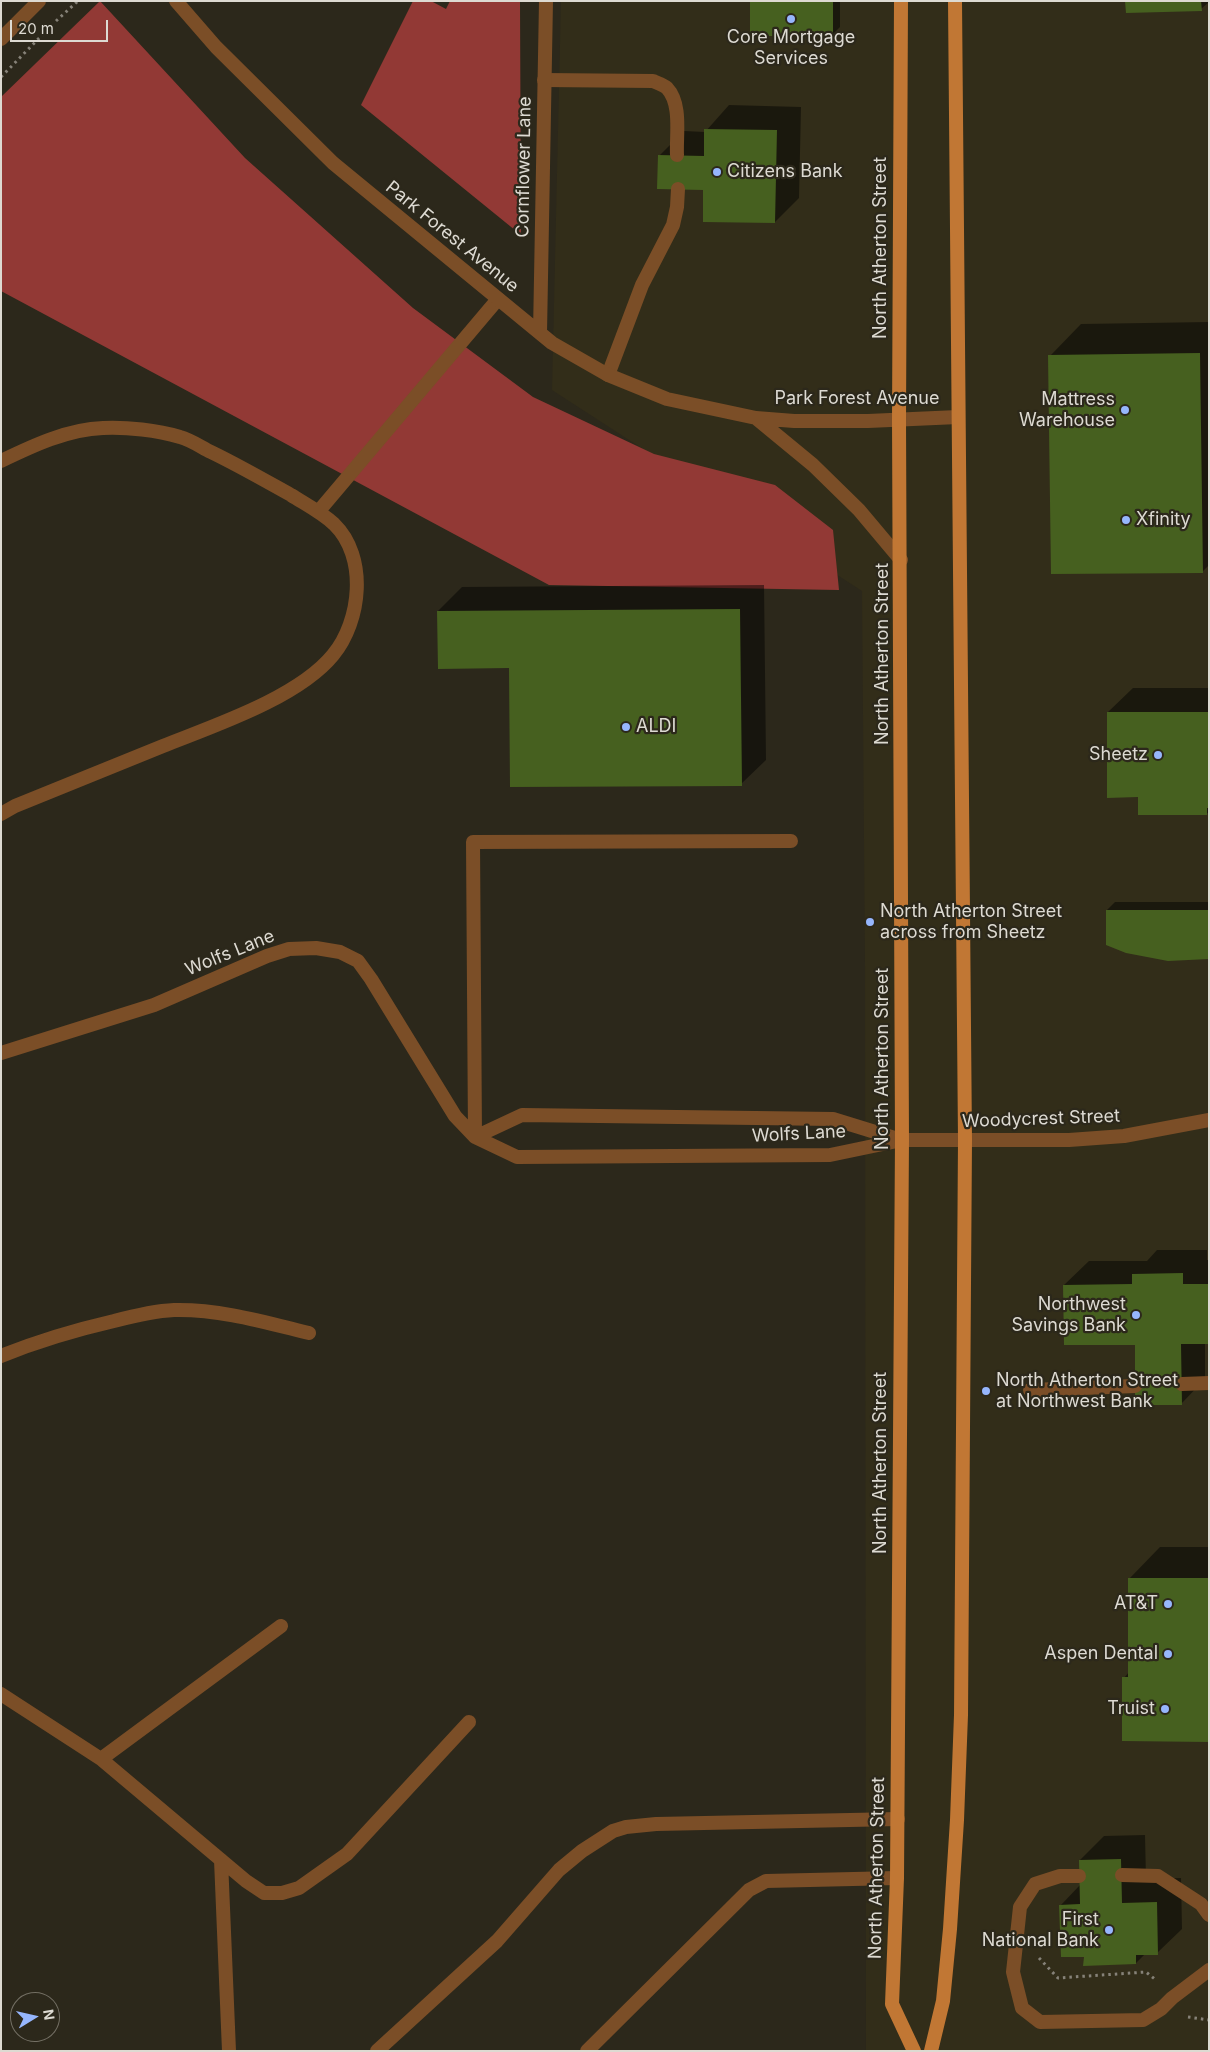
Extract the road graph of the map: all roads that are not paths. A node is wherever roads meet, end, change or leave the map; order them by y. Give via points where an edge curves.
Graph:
1 (39, 1) edge
2 (176, 1) edge
3 (546, 1) edge
4 (901, 1) edge
5 (955, 1) edge
6 (1, 39) edge
7 (544, 80) junction
8 (677, 155) dead end
9 (678, 189) dead end
10 (498, 299) junction
11 (540, 333) junction
12 (608, 375) junction
13 (958, 417) junction
14 (756, 418) junction
15 (899, 419) junction
16 (1, 461) edge
17 (318, 512) junction
18 (901, 560) junction
19 (1, 814) edge
20 (791, 841) dead end
21 (1, 1053) edge
22 (1209, 1120) edge
23 (474, 1137) junction
24 (902, 1140) junction
25 (965, 1140) junction
26 (309, 1333) dead end
27 (1, 1356) edge
28 (1209, 1383) edge
29 (1182, 1384) dead end
30 (1135, 1386) dead end
31 (1030, 1390) dead end
32 (281, 1626) dead end
33 (1, 1694) edge
34 (469, 1722) dead end
35 (101, 1759) junction
36 (898, 1819) junction
37 (221, 1860) junction
38 (1122, 1875) dead end
39 (1079, 1876) dead end
40 (897, 1878) junction
41 (1209, 1914) edge
42 (1209, 1970) edge
43 (229, 2051) edge
44 (377, 2051) edge
45 (587, 2051) edge
46 (914, 2051) edge
47 (931, 2051) edge

1 - 6 street
2 - 10 street, Park Forest Avenue via 216,47 333,163
3 - 7 street, Cornflower Lane
4 - 15 main road, North Atherton Street
5 - 13 main road
7 - 8 street via 653,81 666,87 673,97
7 - 11 street, Cornflower Lane
9 - 12 street via 673,225 642,285
10 - 11 street, Park Forest Avenue
10 - 17 street
11 - 12 street, Park Forest Avenue
12 - 14 street, Park Forest Avenue via 668,400
13 - 15 street, Park Forest Avenue
13 - 25 main road
14 - 15 street, Park Forest Avenue via 794,421
14 - 18 street, Park Forest Avenue via 859,510
15 - 18 main road, North Atherton Street
16 - 17 street via 73,432 103,428 146,431 181,437 239,465
17 - 19 street via 335,524 355,563 355,605 347,631 333,655 288,691 242,715
18 - 24 main road, North Atherton Street
20 - 23 street via 473,842
21 - 23 street, Wolfs Lane via 154,1004 289,949 316,948 340,952 358,961 455,1116
22 - 25 street, Woodycrest Street via 1124,1136 1069,1140
23 - 24 street, Wolfs Lane via 517,1157 830,1155
23 - 24 street, Wolfs Lane via 522,1115 833,1119
24 - 25 street, Woodycrest Street
24 - 36 main road, North Atherton Street
25 - 47 main road via 958,1810 943,2001
26 - 27 street via 242,1317 172,1310 71,1331
28 - 29 street
30 - 31 street
32 - 35 street
33 - 35 street
34 - 37 street via 347,1854 299,1888 282,1893 264,1893
35 - 37 street
36 - 40 main road, North Atherton Street
36 - 44 street via 656,1824 626,1826 613,1831 559,1870 497,1941
37 - 43 street
38 - 41 street via 1158,1876 1201,1904
39 - 42 street via 1060,1876 1035,1884 1020,1907 1013,1972 1022,2008 1040,2022 1142,2020 1161,2009
40 - 45 street via 766,1881 750,1890
40 - 46 main road, North Atherton Street via 892,2004

